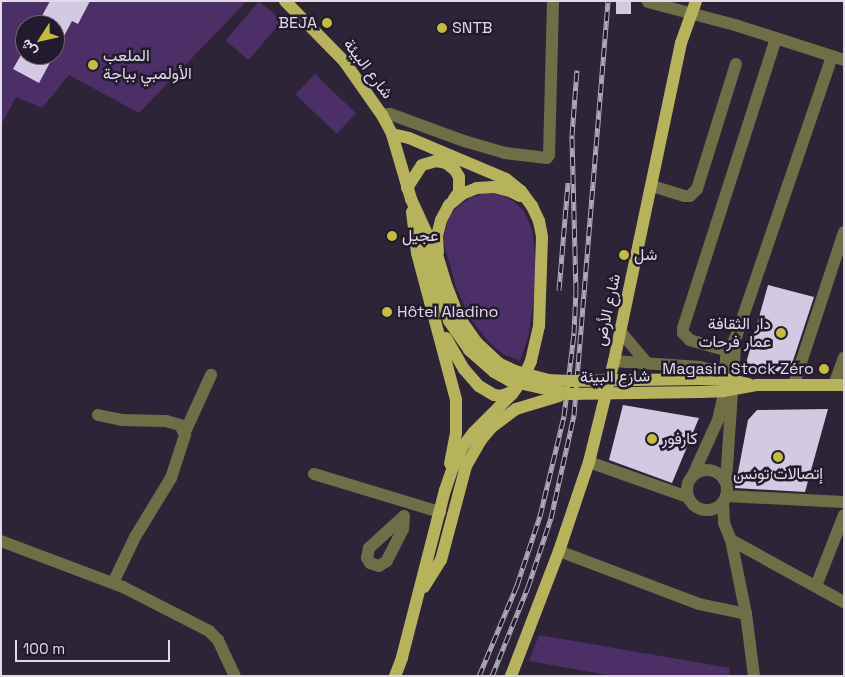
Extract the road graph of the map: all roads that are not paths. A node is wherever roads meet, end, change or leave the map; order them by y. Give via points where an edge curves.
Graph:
1 (285, 1) edge
2 (552, 1) edge
3 (648, 2) edge
4 (694, 7) edge
5 (776, 38) junction
6 (838, 58) edge
7 (736, 64) dead end
8 (382, 115) junction
9 (392, 134) junction
10 (464, 141) junction
11 (449, 160) junction
12 (652, 186) junction
13 (410, 199) junction
14 (449, 205) junction
15 (532, 206) junction
16 (844, 232) edge
17 (438, 258) junction
18 (442, 288) junction
19 (430, 302) junction
20 (620, 331) junction
21 (736, 337) junction
22 (728, 352) junction
23 (844, 358) edge
24 (614, 362) junction
25 (646, 362) junction
26 (211, 375) dead end
27 (727, 381) junction
28 (794, 384) junction
29 (700, 386) junction
30 (839, 386) edge
31 (514, 391) junction
32 (574, 394) junction
33 (98, 414) dead end
34 (185, 432) junction
35 (589, 462) junction
36 (314, 474) dead end
37 (693, 475) junction
38 (726, 482) junction
39 (445, 490) junction
40 (688, 497) junction
41 (724, 499) junction
42 (409, 502) junction
43 (844, 502) edge
44 (703, 510) junction
45 (440, 512) junction
46 (844, 514) edge
47 (404, 516) dead end
48 (724, 523) junction
49 (1, 540) edge
50 (731, 540) junction
51 (560, 551) junction
52 (113, 583) junction
53 (816, 586) junction
54 (418, 597) junction
55 (844, 602) edge
56 (746, 614) junction
57 (235, 676) edge
58 (395, 676) edge
59 (511, 676) edge
60 (754, 676) edge

1 - 8 main road, شارع البيئة via 344,60
2 - 10 street via 548,157 513,154
3 - 4 street
4 - 5 street
4 - 12 main road, شارع الأرض via 681,43
5 - 6 street
5 - 22 street via 683,328 690,340
6 - 21 street
7 - 12 street via 697,189 690,196 684,196
8 - 9 main road, شارع البيئة
8 - 10 street via 390,114
9 - 11 main road via 409,138
9 - 13 main road, شارع البيئة
10 - 11 street
11 - 13 main road via 422,165
11 - 14 main road via 460,184 459,192
11 - 15 main road via 506,179
12 - 20 main road, شارع الأرض
13 - 17 main road, شارع البيئة
13 - 18 main road, شارع البيئة
13 - 19 main road via 417,253
14 - 15 main road via 469,190 494,187 518,195
14 - 17 main road via 438,228
15 - 31 main road via 542,237 539,326 531,361
16 - 28 street
17 - 18 main road, شارع البيئة
18 - 29 main road, شارع البيئة, bridge via 471,336 486,352 530,377 569,382
18 - 32 main road, شارع البيئة, bridge via 449,321 479,361 510,381
19 - 31 main road via 455,355 479,386 500,396
19 - 39 main road via 452,383 457,415
20 - 24 main road, شارع الأرض
20 - 25 street
21 - 22 street
21 - 27 street
22 - 27 street
23 - 30 street
24 - 25 street
24 - 35 main road, شارع الأرض
25 - 27 street via 700,367
26 - 34 street
27 - 28 main road, شارع البيئة via 756,385
27 - 29 main road, شارع البيئة
27 - 37 street via 718,420
27 - 38 street
28 - 30 main road, شارع البيئة
29 - 32 main road, شارع البيئة, bridge
31 - 39 main road via 463,446
32 - 54 main road, bridge via 516,409 481,440 466,466 441,560
33 - 34 street via 121,420 166,421 180,425
34 - 52 street via 171,478 135,537
35 - 40 street
35 - 51 main road, شارع الأرض
36 - 42 street
37 - 38 street via 700,471 715,471
37 - 40 street via 687,489
38 - 41 street
39 - 45 main road
40 - 44 street
41 - 43 street
41 - 44 street via 714,509
41 - 48 street
42 - 45 street
42 - 47 street
44 - 48 street
45 - 54 main road
46 - 53 street
48 - 50 street
49 - 52 street
50 - 53 street
50 - 56 street
51 - 56 street via 699,604
51 - 59 main road, شارع الأرض
52 - 57 street via 209,631 218,640
53 - 55 street
54 - 58 main road
56 - 60 street

